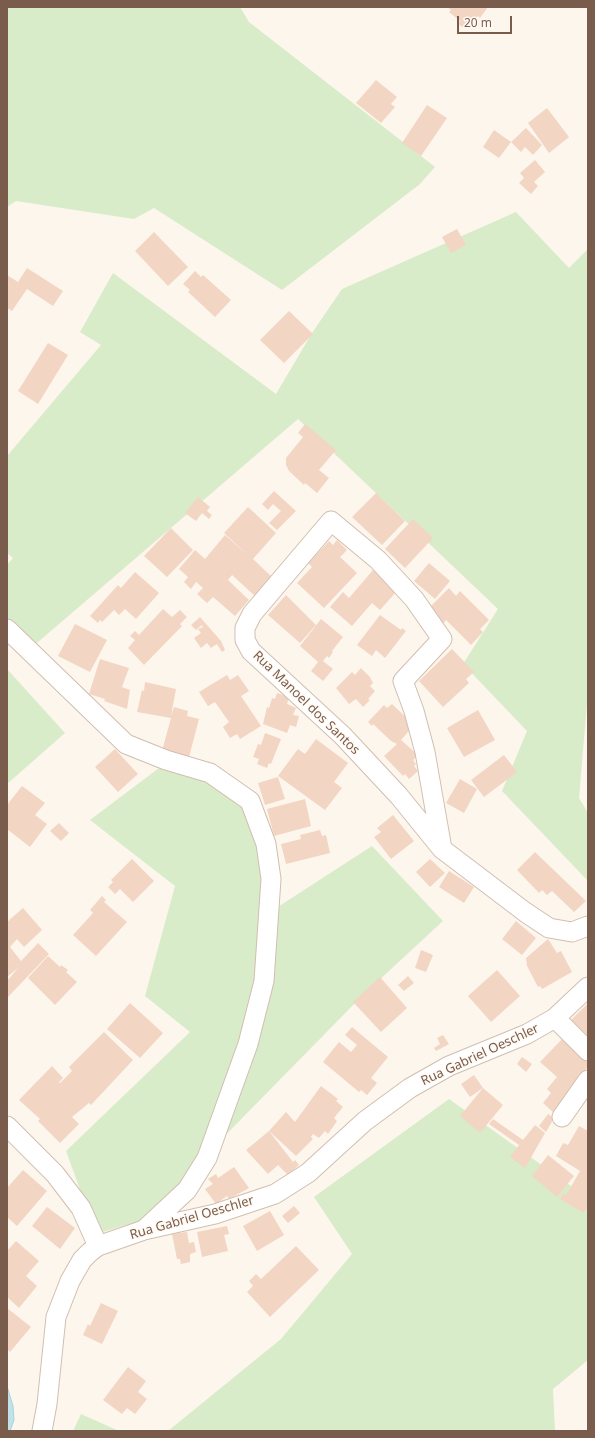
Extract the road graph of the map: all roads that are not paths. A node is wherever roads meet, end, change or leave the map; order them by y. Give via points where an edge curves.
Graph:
1 (7, 629) edge
2 (442, 849) junction
3 (588, 926) edge
4 (588, 987) edge
5 (554, 1018) junction
6 (588, 1051) edge
7 (588, 1080) edge
8 (562, 1117) dead end
9 (7, 1126) edge
10 (144, 1230) junction
11 (98, 1246) junction
12 (42, 1431) edge

1 - 10 street via 126,744 166,760 210,773 250,801 266,844 272,879 264,981 248,1044 207,1158 187,1190
2 - 2 street, Rua Manoel dos Santos via 399,796 343,736 251,651 245,640 245,628 252,614 331,521 378,560 414,599 442,639 403,681 425,752
2 - 3 street, Rua Manoel dos Santos via 549,928 572,932
4 - 5 street, Rua Gabriel Oeschler
5 - 6 street
5 - 10 street, Rua Gabriel Oeschler via 527,1034 450,1066 410,1088 365,1122 308,1173 275,1194 216,1214
7 - 8 street
9 - 11 street via 55,1174 81,1208
10 - 11 street, Rua Gabriel Oeschler
11 - 12 street, Rua Gabriel Oeschler via 82,1260 62,1298 56,1318

